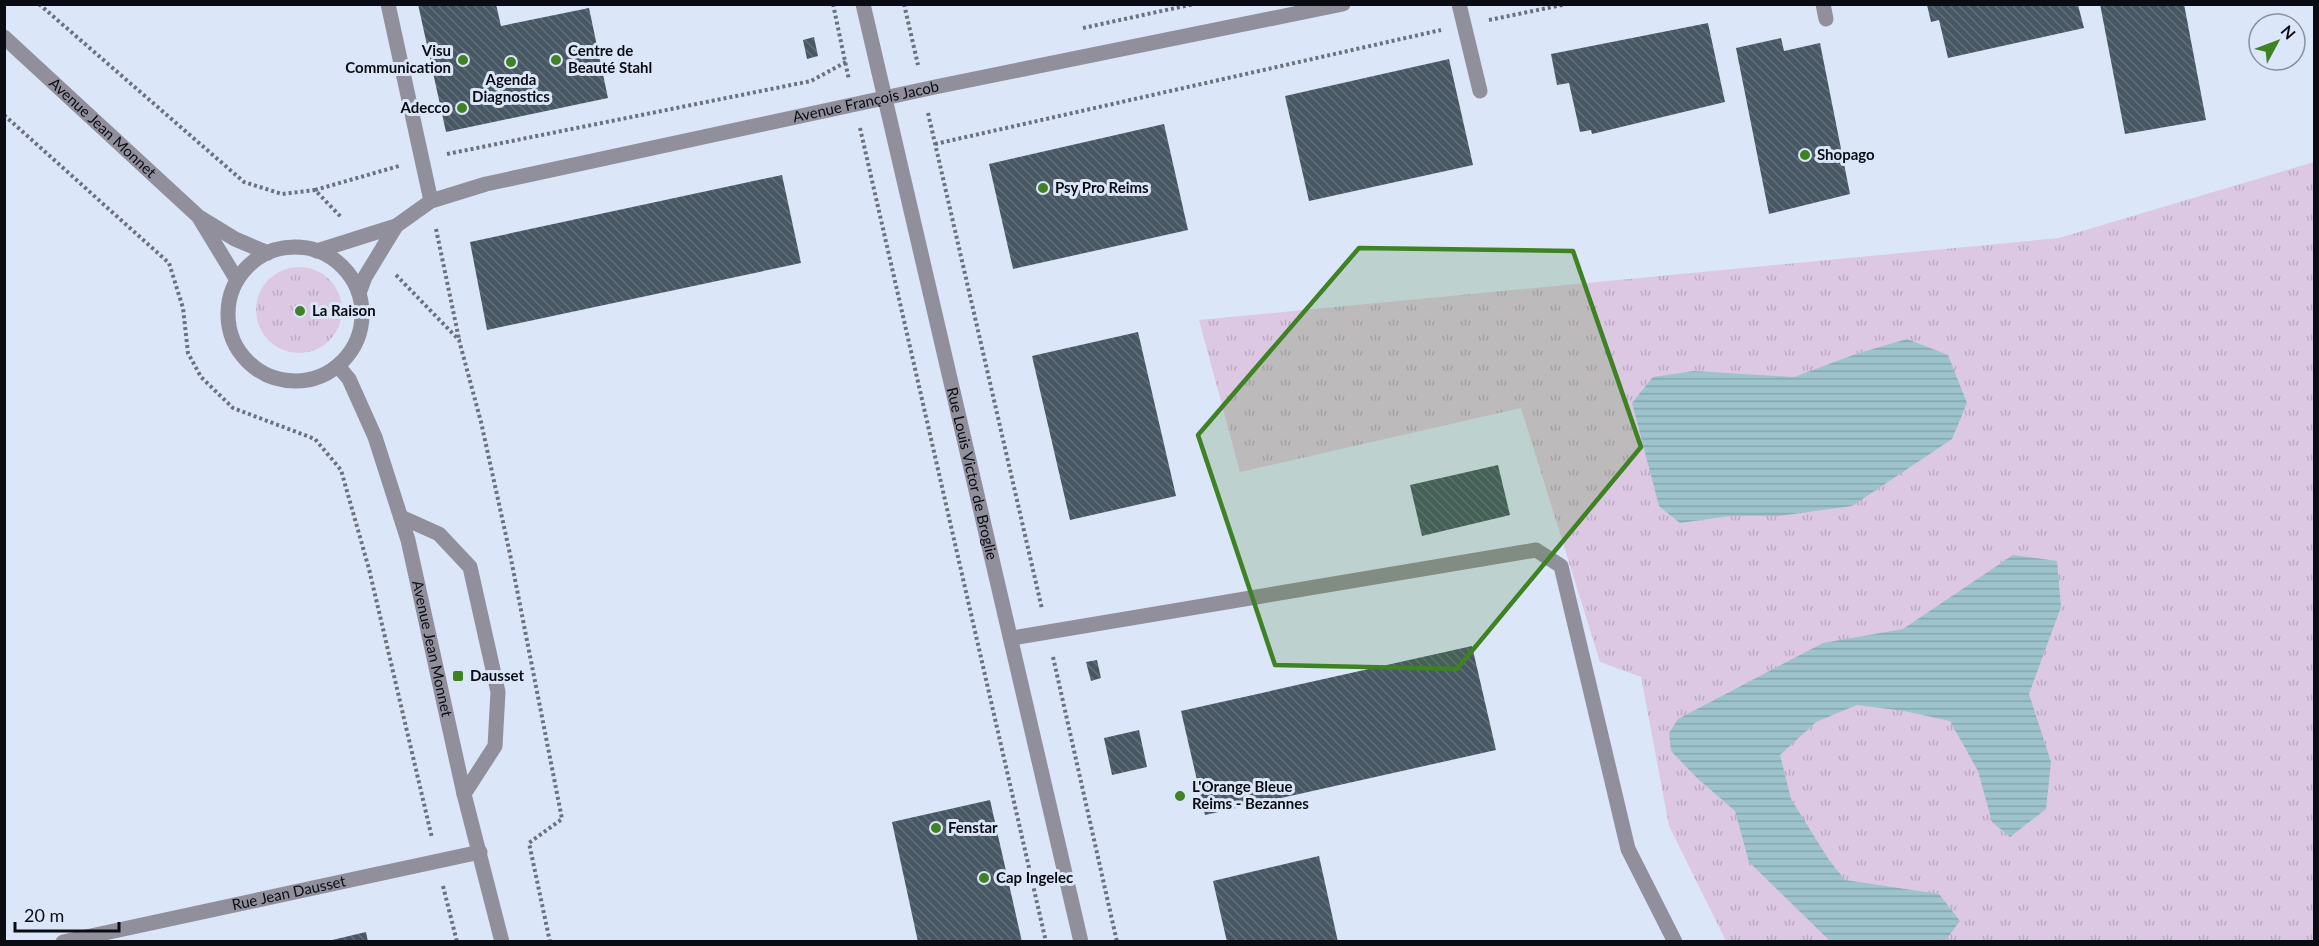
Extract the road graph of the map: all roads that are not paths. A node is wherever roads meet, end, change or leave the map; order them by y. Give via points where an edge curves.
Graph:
1 (388, 4) edge
2 (863, 4) edge
3 (1343, 4) edge
4 (1459, 4) edge
5 (4, 37) edge
6 (1480, 91) dead end
7 (885, 98) junction
8 (431, 201) junction
9 (199, 217) junction
10 (396, 226) junction
11 (317, 251) junction
12 (268, 253) junction
13 (237, 280) junction
14 (359, 293) junction
15 (338, 366) junction
16 (401, 517) junction
17 (1012, 638) junction
18 (464, 794) junction
19 (480, 852) junction
20 (63, 942) edge
21 (502, 942) edge
22 (1081, 942) edge
23 (1675, 942) edge

1 - 8 street
2 - 7 street, Rue Louis Victor de Broglie
3 - 7 street, Avenue François Jacob
4 - 6 street
5 - 9 street, Avenue Jean Monnet
7 - 8 street, Avenue François Jacob via 486,184
7 - 17 street, Rue Louis Victor de Broglie
8 - 10 street, Avenue François Jacob
9 - 12 street, Avenue Jean Monnet
9 - 13 street, Avenue Jean Monnet
10 - 11 street, Avenue François Jacob
10 - 14 street, Avenue François Jacob
11 - 12 street via 301,248
11 - 14 street via 343,267
12 - 13 street via 250,264
13 - 15 street via 228,313 230,330 236,345 258,370 274,378 307,381
14 - 15 street via 362,325 349,355
15 - 16 street, Avenue Jean Monnet via 350,379 375,437
16 - 18 street, Avenue Jean Monnet
16 - 18 street via 439,534 470,567 498,692 495,746
17 - 22 street, Rue Louis Victor de Broglie
17 - 23 street via 1536,550 1561,566 1628,849
18 - 19 street, Avenue Jean Monnet
19 - 20 street, Rue Jean Dausset
19 - 21 street, Avenue Jean Monnet

